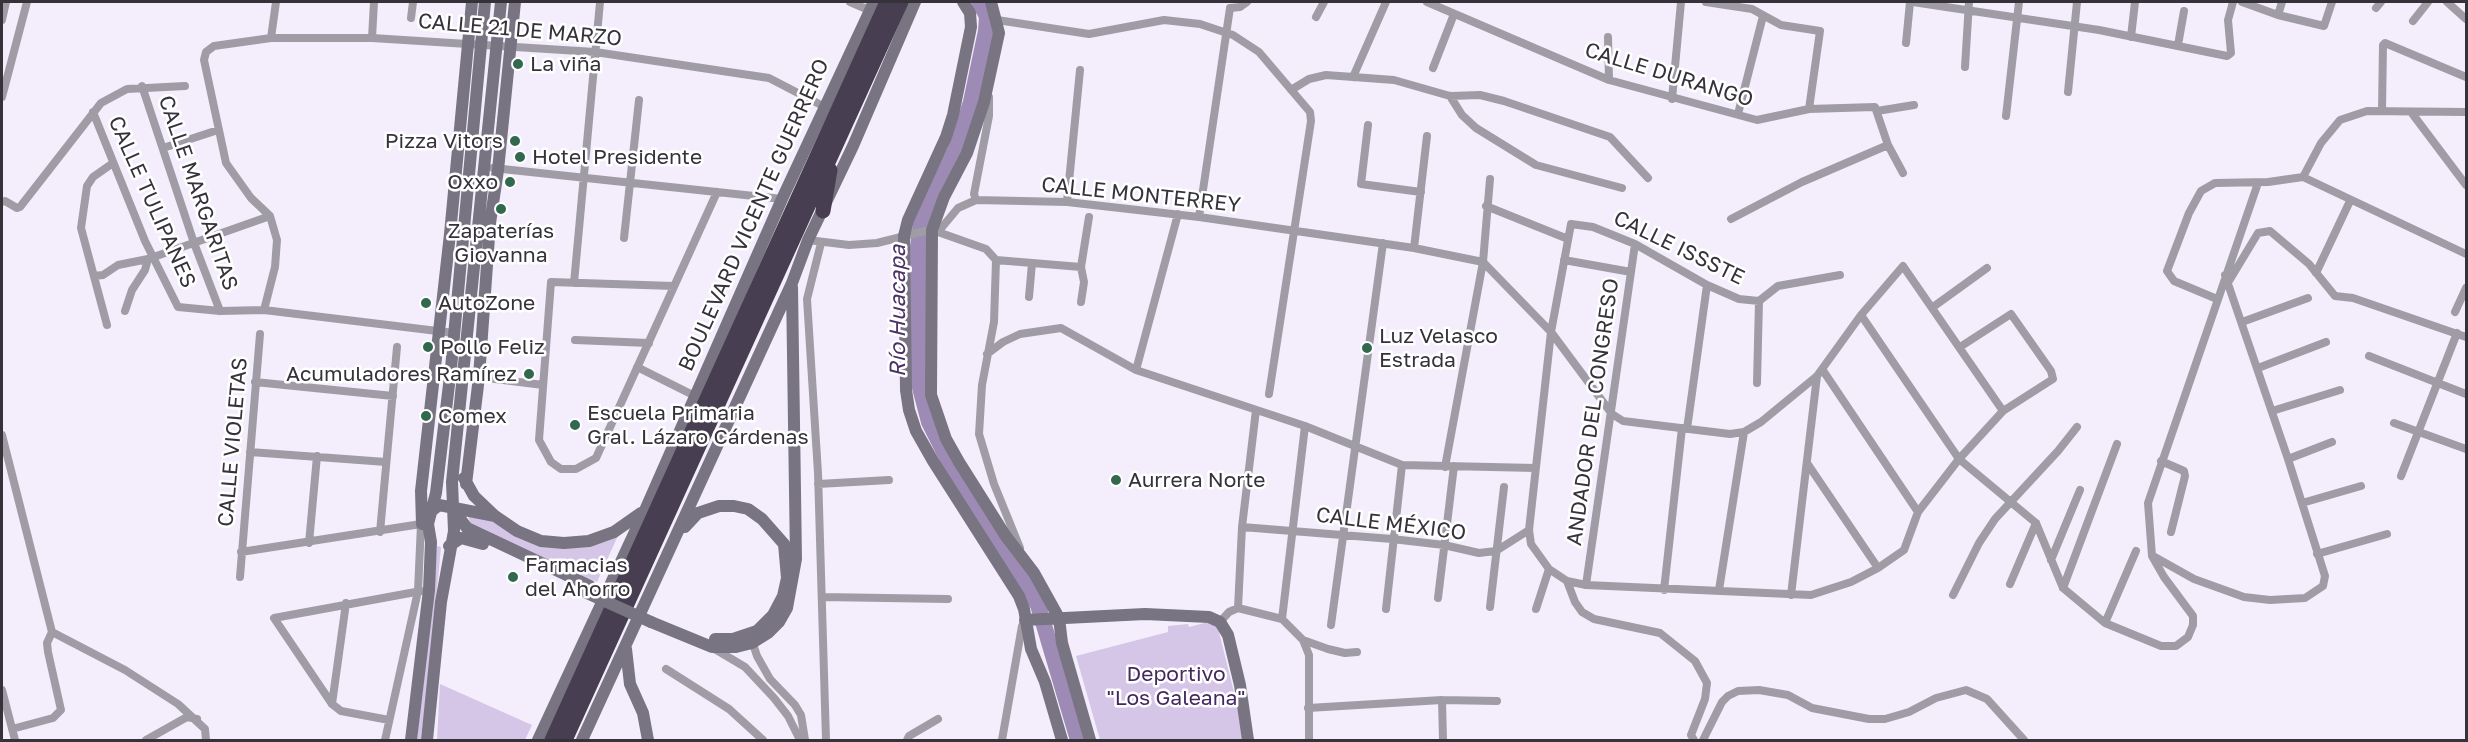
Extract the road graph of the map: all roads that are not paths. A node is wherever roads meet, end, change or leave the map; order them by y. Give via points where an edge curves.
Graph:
1 (6, 2) edge
2 (27, 2) edge
3 (276, 2) edge
4 (374, 2) edge
5 (413, 2) edge
6 (472, 2) edge
7 (484, 2) edge
8 (501, 2) edge
9 (515, 2) edge
10 (600, 2) edge
11 (850, 2) edge
12 (887, 2) edge
13 (901, 2) edge
14 (915, 2) edge
15 (963, 2) edge
16 (991, 2) edge
17 (1247, 2) edge
18 (1324, 2) edge
19 (1386, 2) edge
20 (1427, 2) edge
21 (1681, 2) edge
22 (1706, 2) edge
23 (1725, 2) edge
24 (1912, 2) edge
25 (2019, 2) edge
26 (2078, 2) edge
27 (2135, 2) edge
28 (2233, 2) edge
29 (2242, 2) edge
30 (2283, 2) edge
31 (2332, 2) edge
32 (2428, 2) edge
33 (2447, 2) edge
34 (872, 4) edge
35 (1228, 5) edge
36 (1968, 6) edge
37 (2184, 11) dead end
38 (1454, 14) junction
39 (2278, 15) junction
40 (1763, 16) junction
41 (1316, 17) dead end
42 (2017, 17) junction
43 (411, 18) dead end
44 (2466, 19) edge
45 (2, 20) edge
46 (997, 20) junction
47 (2413, 21) dead end
48 (2074, 27) junction
49 (1225, 33) junction
50 (1608, 37) dead end
51 (2131, 37) junction
52 (271, 38) junction
53 (372, 38) junction
54 (1906, 44) dead end
55 (2178, 45) junction
56 (473, 46) junction
57 (495, 48) junction
58 (511, 49) junction
59 (595, 52) junction
60 (1965, 67) dead end
61 (1433, 68) dead end
62 (1080, 70) dead end
63 (990, 76) junction
64 (1353, 77) junction
65 (2466, 77) edge
66 (1609, 80) junction
67 (142, 86) junction
68 (185, 86) dead end
69 (1291, 90) junction
70 (2067, 92) dead end
71 (1450, 96) junction
72 (2, 97) edge
73 (1672, 99) junction
74 (639, 100) dead end
75 (1914, 105) dead end
76 (825, 107) junction
77 (1809, 109) junction
78 (1876, 109) junction
79 (2382, 111) junction
80 (93, 112) junction
81 (2411, 112) junction
82 (2466, 112) edge
83 (1738, 114) junction
84 (2006, 116) dead end
85 (1368, 125) dead end
86 (218, 130) junction
87 (1427, 136) dead end
88 (1888, 146) junction
89 (163, 148) junction
90 (832, 151) junction
91 (113, 163) junction
92 (485, 166) junction
93 (498, 170) junction
94 (1903, 173) dead end
95 (583, 177) junction
96 (1648, 177) dead end
97 (2303, 177) junction
98 (1490, 179) dead end
99 (629, 182) junction
100 (2258, 183) junction
101 (2466, 185) edge
102 (1622, 188) dead end
103 (717, 192) junction
104 (1421, 192) junction
105 (782, 199) junction
106 (976, 200) junction
107 (2350, 201) junction
108 (2, 202) edge
109 (1067, 202) junction
110 (1486, 206) junction
111 (824, 211) junction
112 (1179, 214) junction
113 (270, 216) junction
114 (1089, 217) dead end
115 (1198, 217) junction
116 (1731, 219) dead end
117 (490, 223) junction
118 (933, 231) junction
119 (1292, 231) junction
120 (906, 235) junction
121 (624, 238) dead end
122 (1568, 239) junction
123 (814, 241) junction
124 (194, 243) junction
125 (477, 243) junction
126 (1383, 243) junction
127 (1635, 244) junction
128 (1414, 248) junction
129 (2466, 254) edge
130 (150, 258) junction
131 (996, 260) junction
132 (1564, 260) junction
133 (1483, 262) junction
134 (1032, 263) junction
135 (1081, 267) junction
136 (1986, 268) dead end
137 (1631, 272) junction
138 (2316, 273) junction
139 (1840, 275) dead end
140 (94, 276) junction
141 (2227, 278) junction
142 (574, 283) junction
143 (792, 283) junction
144 (1707, 285) junction
145 (674, 286) junction
146 (2466, 288) edge
147 (1029, 297) dead end
148 (2308, 298) dead end
149 (2217, 299) junction
150 (1759, 301) junction
151 (1081, 302) dead end
152 (1933, 308) junction
153 (456, 309) junction
154 (264, 310) junction
155 (125, 311) dead end
156 (220, 311) junction
157 (470, 311) junction
158 (2454, 312) dead end
159 (1861, 315) junction
160 (2242, 322) junction
161 (107, 326) dead end
162 (439, 330) junction
163 (1551, 332) junction
164 (454, 333) junction
165 (2457, 333) junction
166 (260, 334) dead end
167 (2466, 337) edge
168 (575, 340) dead end
169 (2326, 342) dead end
170 (649, 343) junction
171 (397, 347) dead end
172 (1960, 347) junction
173 (987, 354) junction
174 (2369, 356) dead end
175 (637, 368) junction
176 (2258, 368) junction
177 (1137, 370) junction
178 (1819, 372) junction
179 (479, 376) junction
180 (255, 382) junction
181 (1757, 383) dead end
182 (2438, 383) junction
183 (543, 385) junction
184 (2340, 390) dead end
185 (1269, 394) dead end
186 (2466, 394) edge
187 (393, 396) junction
188 (697, 397) junction
189 (1256, 410) junction
190 (2003, 411) junction
191 (2272, 411) junction
192 (1612, 414) junction
193 (2394, 423) dead end
194 (1305, 426) junction
195 (2077, 427) dead end
196 (1684, 428) junction
197 (1744, 432) junction
198 (2418, 432) junction
199 (2, 435) edge
200 (2332, 442) dead end
201 (1355, 444) junction
202 (2117, 444) dead end
203 (2466, 449) edge
204 (250, 452) junction
205 (456, 454) junction
206 (317, 456) junction
207 (1959, 459) junction
208 (2289, 459) junction
209 (2161, 461) junction
210 (386, 462) junction
211 (1806, 463) junction
212 (6, 465) edge
213 (1402, 465) junction
214 (1455, 466) junction
215 (1445, 467) junction
216 (1535, 468) junction
217 (2401, 476) dead end
218 (889, 480) dead end
219 (466, 484) junction
220 (818, 484) junction
221 (2361, 486) dead end
222 (1504, 487) dead end
223 (2080, 490) dead end
224 (2010, 500) junction
225 (2302, 503) junction
226 (646, 508) junction
227 (454, 510) junction
228 (1918, 512) junction
229 (495, 516) junction
230 (426, 520) junction
231 (2036, 523) junction
232 (1242, 527) junction
233 (1294, 530) junction
234 (1529, 530) junction
235 (380, 532) junction
236 (2171, 532) dead end
237 (2387, 534) dead end
238 (1343, 535) junction
239 (1392, 539) junction
240 (675, 540) junction
241 (309, 543) junction
242 (1444, 545) junction
243 (449, 546) junction
244 (1496, 550) junction
245 (2136, 551) dead end
246 (241, 552) junction
247 (2317, 554) junction
248 (2152, 555) junction
249 (2051, 560) junction
250 (1549, 568) junction
251 (1878, 568) junction
252 (1034, 573) junction
253 (240, 578) dead end
254 (1567, 580) junction
255 (2010, 584) dead end
256 (1586, 585) junction
257 (2063, 588) junction
258 (589, 590) junction
259 (1664, 590) junction
260 (1719, 590) junction
261 (423, 591) junction
262 (1791, 594) junction
263 (1953, 595) dead end
264 (822, 597) junction
265 (1438, 598) dead end
266 (948, 599) dead end
267 (346, 603) junction
268 (1490, 607) dead end
269 (1238, 608) junction
270 (1386, 609) dead end
271 (1536, 609) dead end
272 (1056, 618) junction
273 (1282, 619) junction
274 (1029, 620) junction
275 (1220, 622) junction
276 (2105, 623) junction
277 (1331, 625) dead end
278 (52, 632) junction
279 (751, 638) junction
280 (1303, 640) junction
281 (711, 643) junction
282 (626, 646) junction
283 (1357, 652) dead end
284 (666, 669) dead end
285 (610, 679) junction
286 (630, 684) junction
287 (2, 690) edge
288 (1442, 700) junction
289 (1497, 700) dead end
290 (332, 704) junction
291 (1308, 708) junction
292 (938, 719) dead end
293 (198, 720) junction
294 (389, 720) junction
295 (12, 729) junction
296 (1690, 739) edge
297 (15, 741) edge
298 (146, 741) edge
299 (206, 741) edge
300 (385, 741) edge
301 (411, 741) edge
302 (428, 741) edge
303 (538, 741) edge
304 (552, 741) edge
305 (565, 741) edge
306 (582, 741) edge
307 (648, 741) edge
308 (764, 741) edge
309 (800, 741) edge
310 (805, 741) edge
311 (826, 741) edge
312 (907, 741) edge
313 (1002, 741) edge
314 (1062, 741) edge
315 (1090, 741) edge
316 (1248, 741) edge
317 (1309, 741) edge
318 (1443, 741) edge
319 (1703, 741) edge
320 (2024, 741) edge

1 - 45 street
2 - 72 street
3 - 52 street
4 - 53 street
5 - 43 street
6 - 56 main road
7 - 56 main road
8 - 57 main road
9 - 58 main road
10 - 59 street
11 - 34 street via 864,8
12 - 304 highway, BOULEVARD VICENTE GUERRERO
13 - 90 highway
14 - 111 main road
15 - 120 main road via 970,13 971,27 953,115 908,220
16 - 46 main road
17 - 35 street via 1240,7
18 - 41 street
19 - 64 street
20 - 38 street, CALLE DURANGO
21 - 73 street
22 - 23 street
23 - 40 street
24 - 36 street
24 - 54 street
25 - 42 street
26 - 48 street
27 - 51 street
28 - 55 street via 2228,20 2231,53 2227,56
29 - 39 street
30 - 39 street
31 - 39 street via 2324,26
32 - 47 street
33 - 44 street
34 - 76 main road, BOULEVARD VICENTE GUERRERO
35 - 49 street
36 - 42 street
36 - 60 street
37 - 55 street
38 - 61 street
38 - 66 street, CALLE DURANGO
40 - 77 street via 1780,25 1821,31
40 - 83 street
42 - 48 street
42 - 84 street
46 - 49 street via 1089,34 1164,20 1182,21
46 - 63 main road via 999,33
48 - 51 street
48 - 70 street
49 - 69 street via 1259,52
49 - 115 street
50 - 66 street
51 - 55 street
52 - 53 street, CALLE 21 DE MARZO
52 - 86 street, CALLE 21 DE MARZO via 214,46 206,52 204,60
53 - 56 street, CALLE 21 DE MARZO
56 - 57 street, CALLE 21 DE MARZO
56 - 153 main road
56 - 162 main road
57 - 58 street, CALLE 21 DE MARZO
57 - 92 main road
58 - 59 street, CALLE 21 DE MARZO
58 - 93 main road
59 - 76 street, CALLE 21 DE MARZO via 770,78
59 - 95 street
62 - 109 street
63 - 106 street via 989,116 977,173
63 - 118 main road via 975,131 944,197
64 - 69 street via 1326,75 1309,79
64 - 71 street via 1394,80
65 - 79 street via 2385,43
66 - 73 street, CALLE DURANGO
67 - 68 street
67 - 80 street via 110,98
67 - 89 street, CALLE MARGARITAS
69 - 119 street via 1312,116
71 - 96 street via 1480,95 1504,101 1610,137
71 - 102 street via 1476,128 1536,165
73 - 83 street, CALLE DURANGO
74 - 99 street
75 - 78 street, CALLE DURANGO
76 - 105 main road, BOULEVARD VICENTE GUERRERO
77 - 78 street, CALLE DURANGO
77 - 83 street, CALLE DURANGO via 1757,120
78 - 88 street
79 - 81 street
79 - 97 street via 2367,111 2340,120 2321,142
80 - 91 street, CALLE TULIPANES
80 - 108 street via 20,207
81 - 82 street
81 - 101 street
85 - 104 street via 1361,184
86 - 89 street
86 - 113 street via 226,163 251,198
87 - 104 street
88 - 94 street
88 - 116 street via 1802,182
89 - 124 street, CALLE MARGARITAS
90 - 111 highway
90 - 305 highway
91 - 130 street, CALLE TULIPANES
91 - 140 street via 87,186 81,228
92 - 93 street
92 - 125 main road
93 - 95 street
93 - 117 main road
95 - 99 street
95 - 142 street
97 - 100 street
97 - 107 street
98 - 110 street
99 - 103 street
99 - 121 street
100 - 141 street
100 - 149 street via 2215,183 2201,191 2167,271 2169,277
103 - 105 street
103 - 145 street
104 - 128 street
105 - 188 main road, BOULEVARD VICENTE GUERRERO
106 - 109 street, CALLE MONTERREY
106 - 118 street via 958,208
107 - 129 street
107 - 138 street
109 - 112 street, CALLE MONTERREY
110 - 122 street
110 - 133 street
111 - 123 main road
112 - 115 street, CALLE MONTERREY
112 - 177 street
113 - 124 street
113 - 154 street via 277,240
114 - 135 street
115 - 119 street, CALLE MONTERREY
117 - 125 main road
117 - 179 main road
118 - 120 street
118 - 131 street via 986,249
118 - 252 main road via 930,373 935,413 959,462
119 - 126 street, CALLE MONTERREY
119 - 185 street
120 - 123 street via 878,243
120 - 274 main road via 909,410 933,461 1019,596
122 - 127 street, CALLE ISSSTE via 1571,224 1580,224
122 - 132 street
123 - 143 main road
123 - 220 street via 807,299
124 - 130 street
124 - 156 street, CALLE MARGARITAS
125 - 157 main road
126 - 128 street, CALLE MONTERREY
126 - 201 street
127 - 137 street, ANDADOR DEL CONGRESO
127 - 144 street, CALLE ISSSTE
128 - 133 street, CALLE MONTERREY
130 - 140 street via 118,265
130 - 155 street
130 - 156 street, CALLE TULIPANES via 178,307
131 - 134 street
131 - 173 street via 994,322
132 - 137 street
132 - 163 street
133 - 163 street
133 - 215 street
134 - 135 street
134 - 147 street
135 - 151 street
136 - 152 street
137 - 192 street, ANDADOR DEL CONGRESO
138 - 141 street via 2265,230 2258,233
138 - 165 street via 2335,296 2352,298
139 - 150 street, CALLE ISSSTE via 1778,286
140 - 161 street
141 - 149 street
141 - 160 street
142 - 145 street
142 - 183 street via 551,282
143 - 240 main road
143 - 279 main road via 796,559 787,608 778,622
144 - 150 street, CALLE ISSSTE via 1739,299
144 - 196 street
145 - 170 street
146 - 158 street
148 - 160 street
149 - 209 street
150 - 181 street
152 - 159 street via 1902,266
152 - 172 street
153 - 157 main road
153 - 164 main road
154 - 156 street
154 - 162 street
157 - 205 main road
159 - 178 street
159 - 207 street
160 - 176 street
162 - 164 street
162 - 230 main road via 421,491
163 - 192 street
163 - 216 street
164 - 230 main road via 436,493
165 - 167 street
165 - 182 street
166 - 180 street, CALLE VIOLETAS
168 - 170 street
169 - 176 street
170 - 175 street
171 - 187 street
172 - 190 street
172 - 190 street via 2011,314 2051,371 2053,379
173 - 177 street via 1020,334 1061,328
173 - 252 street via 979,434 1006,516
174 - 182 street
175 - 183 street via 596,458 576,469 561,469 542,449 539,440
175 - 188 street
176 - 191 street
177 - 189 street
178 - 197 street
178 - 211 street
178 - 228 street
179 - 183 street
179 - 219 main road
180 - 187 street
180 - 204 street, CALLE VIOLETAS
182 - 186 street
182 - 198 street
184 - 191 street
187 - 210 street
188 - 226 main road, BOULEVARD VICENTE GUERRERO
189 - 194 street
189 - 232 street
190 - 207 street
191 - 208 street
192 - 196 street via 1623,421
192 - 256 street, ANDADOR DEL CONGRESO
193 - 198 street
194 - 201 street
194 - 233 street
195 - 224 street
196 - 197 street
196 - 259 street
197 - 260 street
198 - 203 street
198 - 217 street
199 - 212 street
200 - 208 street
201 - 213 street
201 - 238 street
202 - 257 street
204 - 206 street
204 - 246 street, CALLE VIOLETAS
205 - 219 main road
205 - 227 main road
206 - 210 street
206 - 241 street
207 - 224 street
207 - 228 street
208 - 225 street
209 - 236 street via 2184,471 2185,477
209 - 248 street via 2148,503
210 - 235 street
211 - 251 street
211 - 262 street
212 - 278 street
213 - 215 street
213 - 239 street
214 - 215 street
214 - 216 street
214 - 242 street
216 - 234 street
218 - 220 street
219 - 229 main road
220 - 264 street
221 - 225 street
222 - 244 street
223 - 249 street
224 - 231 street
224 - 263 street via 1979,543
225 - 247 street
226 - 229 main road via 614,532 589,541 564,543 541,541
226 - 303 main road, BOULEVARD VICENTE GUERRERO
227 - 229 main road
227 - 230 main road via 439,505
227 - 243 main road
227 - 258 main road via 467,528
228 - 251 street via 1904,550
230 - 235 street
230 - 261 main road via 431,542
231 - 249 street
231 - 255 street
232 - 233 street, CALLE MÉXICO
232 - 269 street
233 - 238 street, CALLE MÉXICO
233 - 273 street
234 - 244 street, CALLE MÉXICO
234 - 250 street via 1532,544
235 - 241 street
237 - 247 street
238 - 239 street, CALLE MÉXICO
238 - 277 street
239 - 242 street, CALLE MÉXICO
239 - 270 street
240 - 279 main road via 698,513 719,506 748,509 775,531 784,544 787,559 783,596 773,615
240 - 282 main road
241 - 246 street
242 - 244 street, CALLE MÉXICO via 1479,554
242 - 265 street
243 - 258 main road via 456,538 470,538
243 - 302 main road
244 - 268 street
245 - 276 street
246 - 253 street, CALLE VIOLETAS
247 - 248 street via 2325,576 2323,585 2305,598 2270,600 2244,597 2194,579
248 - 276 street via 2193,616 2188,637 2176,646 2161,646
249 - 257 street
250 - 254 street
250 - 271 street
251 - 262 street via 1811,595
252 - 272 main road
254 - 256 street
254 - 296 street via 1582,612 1594,619 1660,633 1695,661 1707,683 1706,699
256 - 259 street
257 - 276 street
258 - 281 main road
259 - 260 street
260 - 262 street
261 - 267 street
261 - 294 street
261 - 301 main road
264 - 266 street
264 - 311 street
267 - 290 street
267 - 290 street via 274,618
269 - 273 street
269 - 275 street
272 - 274 main road
272 - 275 main road via 1145,614 1209,617
272 - 315 main road
273 - 280 street
274 - 313 street via 1022,626
274 - 314 main road via 1031,649
275 - 316 main road via 1240,685
278 - 293 street via 125,670
278 - 295 street via 48,652 61,710 53,718
279 - 281 main road
279 - 310 street via 770,679 801,714
280 - 283 street via 1337,651
280 - 291 street via 1309,655
281 - 309 street via 759,682 788,716
282 - 285 main road
282 - 286 main road
284 - 308 street via 729,709
285 - 286 main road
285 - 306 main road
286 - 307 main road via 643,713
287 - 295 street
288 - 289 street
288 - 291 street
288 - 318 street
290 - 294 street via 341,711
291 - 317 street
292 - 312 street
293 - 298 street via 187,717
293 - 299 street via 205,729
294 - 300 street
295 - 297 street
319 - 320 street via 1728,696 1738,691 1759,690 1788,695 1812,708 1869,719 1909,712 1936,698 1966,690 1987,699

